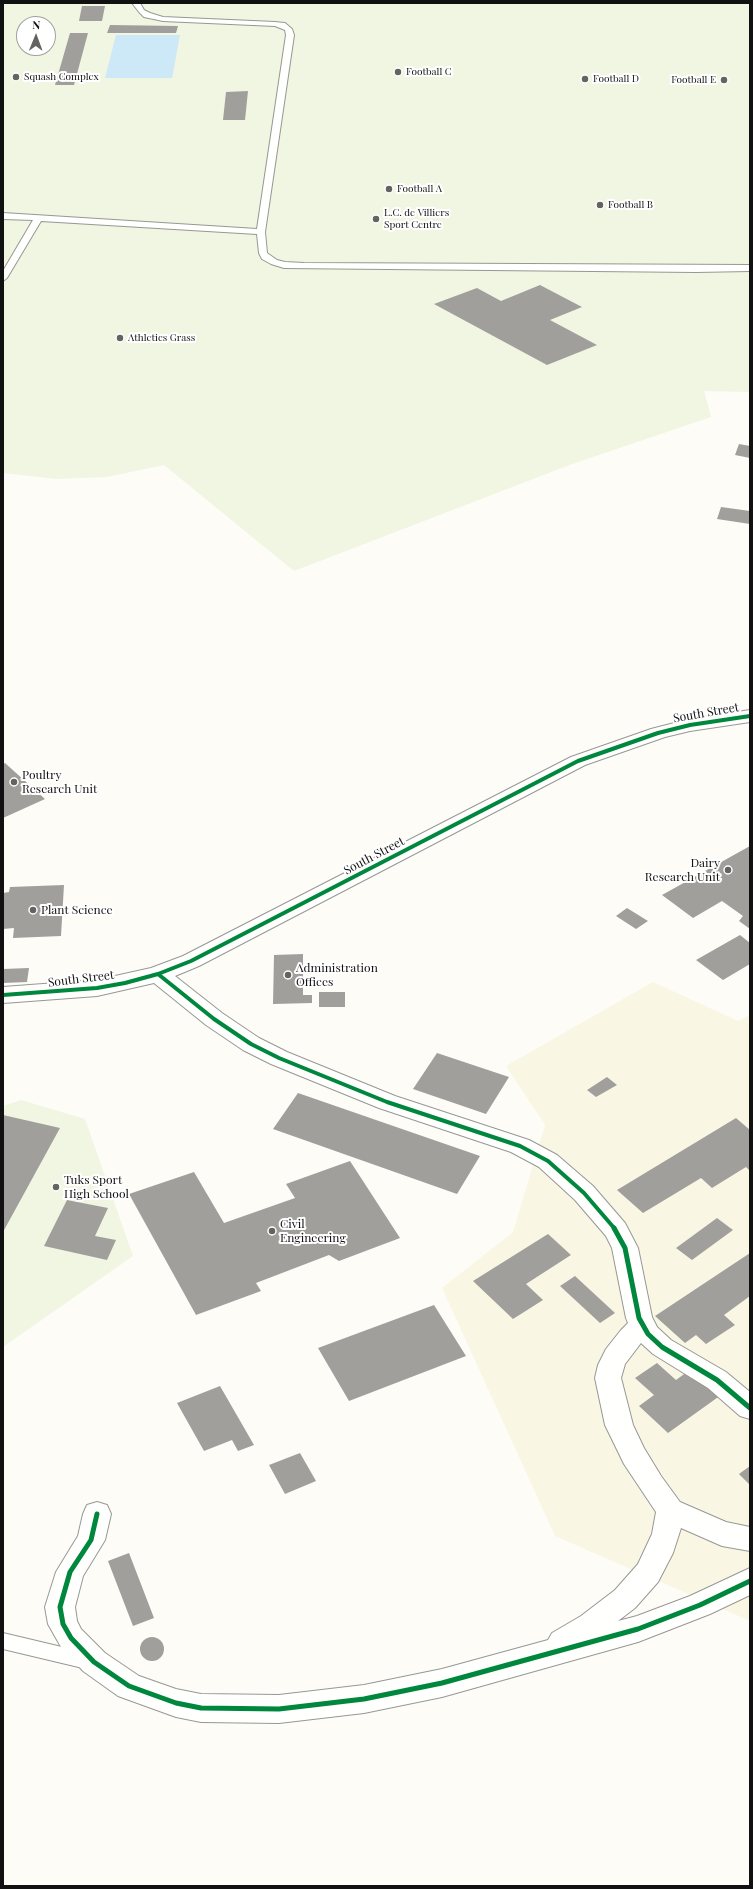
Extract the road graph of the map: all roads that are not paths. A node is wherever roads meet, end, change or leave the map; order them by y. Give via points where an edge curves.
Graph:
1 (136, 3) edge
2 (3, 216) edge
3 (38, 219) junction
4 (261, 232) junction
5 (750, 268) edge
6 (3, 278) edge
7 (750, 716) edge
8 (158, 974) junction
9 (3, 995) edge
10 (643, 1325) junction
11 (750, 1408) edge
12 (670, 1510) junction
13 (97, 1514) dead end
14 (750, 1539) edge
15 (750, 1581) edge
16 (3, 1641) edge
17 (538, 1656) junction
18 (94, 1662) junction

1 - 4 lane via 147,15 163,19 263,23 282,25 288,29 290,35
2 - 3 lane
3 - 4 lane
3 - 6 lane
4 - 5 lane via 265,257 284,265
7 - 8 street, South Street via 690,725 651,735 578,761 191,961
8 - 9 street, South Street via 97,988
8 - 10 street via 214,1019 251,1044 279,1058 387,1102 520,1146 548,1161 584,1193 616,1230 625,1248 635,1302
10 - 11 street via 648,1334 662,1347 717,1380
10 - 12 street via 615,1357 610,1365 608,1378 619,1425 651,1484
12 - 14 street via 722,1534
12 - 17 street via 666,1534 648,1573 629,1594 591,1625
13 - 18 street via 91,1540 70,1572 60,1607 63,1624 71,1638
15 - 17 street via 700,1606 638,1630
16 - 18 lane
17 - 18 street via 442,1683 364,1698 279,1709 201,1708 176,1703 129,1686

